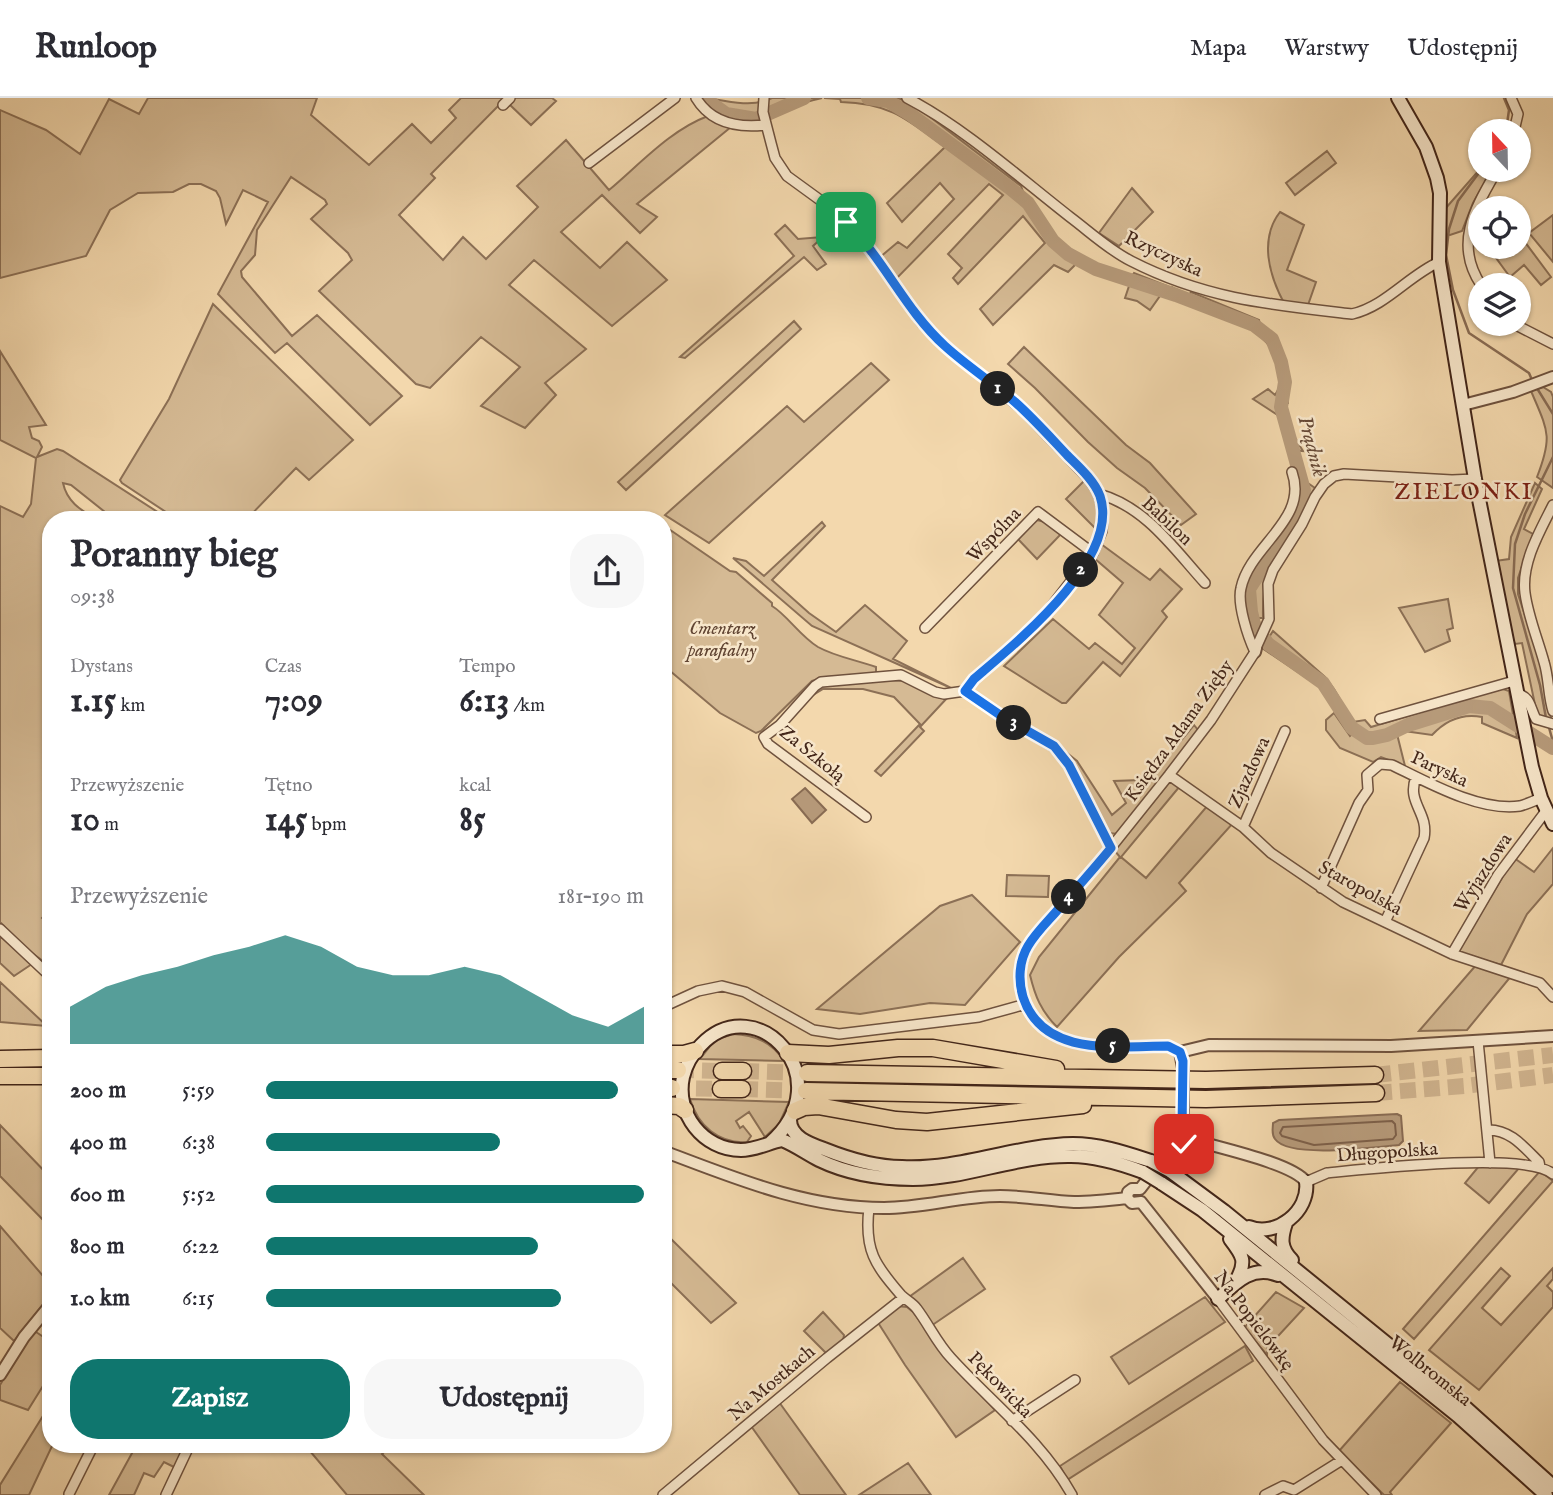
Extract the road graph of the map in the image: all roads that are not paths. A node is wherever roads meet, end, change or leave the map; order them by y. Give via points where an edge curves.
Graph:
1 (675, 98) edge
2 (696, 98) edge
3 (764, 98) edge
4 (906, 98) edge
5 (1398, 98) edge
6 (1511, 98) edge
7 (764, 119) junction
8 (1517, 119) edge
9 (589, 163) dead end
10 (1490, 182) edge
11 (1439, 262) junction
12 (1476, 273) edge
13 (1531, 333) edge
14 (1553, 344) edge
15 (1553, 377) edge
16 (1463, 405) junction
17 (1292, 472) dead end
18 (1475, 479) junction
19 (1099, 494) junction
20 (1553, 505) edge
21 (1293, 522) junction
22 (1093, 553) junction
23 (1205, 583) dead end
24 (925, 628) dead end
25 (1255, 650) junction
26 (1515, 688) junction
27 (965, 691) junction
28 (1553, 710) edge
29 (1380, 719) dead end
30 (1549, 723) edge
31 (1285, 731) dead end
32 (1169, 775) junction
33 (1416, 777) junction
34 (1543, 805) junction
35 (866, 817) dead end
36 (1553, 824) edge
37 (1242, 827) junction
38 (1111, 848) junction
39 (1321, 888) junction
40 (1385, 922) junction
41 (0, 929) edge
42 (1452, 954) junction
43 (42, 969) edge
44 (1553, 997) edge
45 (672, 1003) edge
46 (1026, 1004) junction
47 (1553, 1035) edge
48 (1478, 1041) junction
49 (695, 1051) junction
50 (1180, 1052) junction
51 (788, 1053) junction
52 (672, 1054) edge
53 (42, 1058) edge
54 (0, 1059) edge
55 (722, 1071) tunnel mouth
56 (743, 1071) tunnel mouth
57 (807, 1073) tunnel mouth
58 (1375, 1075) tunnel mouth
59 (0, 1076) edge
60 (42, 1076) edge
61 (1117, 1079) junction
62 (721, 1089) tunnel mouth
63 (742, 1089) tunnel mouth
64 (806, 1091) tunnel mouth
65 (1376, 1093) tunnel mouth
66 (1162, 1098) junction
67 (672, 1106) edge
68 (685, 1110) junction
69 (792, 1115) junction
70 (1182, 1128) junction
71 (1487, 1130) junction
72 (1190, 1139) junction
73 (1176, 1142) junction
74 (770, 1143) junction
75 (672, 1154) edge
76 (1490, 1163) junction
77 (1540, 1167) junction
78 (1553, 1174) edge
79 (1306, 1182) junction
80 (1140, 1189) junction
81 (1128, 1198) junction
82 (1140, 1202) junction
83 (869, 1208) junction
84 (1286, 1223) junction
85 (1241, 1224) junction
86 (1219, 1225) junction
87 (1288, 1280) junction
88 (1311, 1281) junction
89 (1236, 1282) junction
90 (903, 1298) junction
91 (1218, 1299) junction
92 (42, 1315) edge
93 (0, 1375) edge
94 (1075, 1380) dead end
95 (1012, 1421) junction
96 (90, 1453) edge
97 (186, 1453) edge
98 (1342, 1460) junction
99 (1553, 1486) edge
100 (69, 1494) edge
101 (166, 1495) edge
102 (663, 1495) edge
103 (1072, 1495) edge
104 (1265, 1495) edge
105 (1376, 1495) edge
106 (1546, 1495) edge

1 - 9 street
2 - 7 street via 722,121 741,125
3 - 7 street
4 - 11 street, Rzyczyska via 973,142 1130,261 1197,289 1248,302 1353,314 1368,310
5 - 11 main road via 1426,147 1437,178
6 - 8 street
7 - 19 street via 775,159 787,176 860,235 922,323 1022,409
10 - 12 street via 1476,204 1468,235
11 - 16 main road
13 - 14 street
15 - 16 street
16 - 18 main road
17 - 21 street via 1296,482
18 - 21 street, Księdza Adama Zięby via 1334,476
18 - 26 main road
19 - 22 street via 1102,531
19 - 23 street, Babilon via 1127,505 1153,525
20 - 28 street via 1525,576
21 - 25 street, Księdza Adama Zięby via 1268,584 1269,619
21 - 25 street via 1248,569 1241,585 1249,639
22 - 24 street, Wspólna via 1038,512
22 - 27 street via 1051,610
25 - 32 street, Księdza Adama Zięby
26 - 29 street
26 - 30 street via 1536,719
26 - 34 main road
27 - 35 street, Za Szkołą via 935,692 901,675 821,682 764,737
27 - 38 street via 1054,746 1069,765
31 - 37 street, Zjazdowa
32 - 37 street, Staropolska
32 - 38 street, Księdza Adama Zięby
33 - 34 street, Paryska via 1486,803
33 - 39 street, Paryska via 1387,763 1367,775 1368,790
33 - 40 street via 1412,792 1426,828
34 - 36 main road
34 - 42 street, Wyjazdowa
37 - 39 street, Staropolska
38 - 46 street, Księdza Adama Zięby via 1028,945 1020,971
39 - 40 street, Staropolska
40 - 42 street, Staropolska
41 - 43 street
42 - 44 street, Staropolska via 1540,983
45 - 46 street via 722,986 745,992 813,1030 839,1034 979,1017
46 - 50 street via 1043,1028 1064,1041 1168,1046
47 - 48 street
48 - 50 street via 1391,1046 1209,1045
48 - 71 street
49 - 51 main road via 713,1035 738,1027 764,1033
49 - 52 highway
49 - 68 main road via 682,1084
50 - 70 street, bridge
51 - 61 highway via 933,1048
51 - 69 main road via 799,1083
53 - 54 highway
55 - 56 highway
57 - 61 highway
58 - 61 highway
59 - 60 highway
62 - 63 highway
64 - 66 highway
65 - 66 highway
66 - 69 highway via 927,1122 818,1106 804,1107
67 - 68 highway
68 - 74 main road via 701,1135 722,1147 755,1149
69 - 74 main road
69 - 85 main road, bridge via 794,1133 811,1144 888,1167 932,1166 1069,1144 1116,1150 1170,1171
70 - 72 street
70 - 73 street via 1174,1133
71 - 76 street
71 - 77 street via 1508,1133
72 - 73 street via 1184,1144
72 - 79 street via 1282,1166
73 - 80 street
74 - 86 main road, Wolbromska, bridge via 782,1140 835,1167 885,1178 934,1177 1069,1156 1109,1161 1161,1182
75 - 83 street via 774,1192
76 - 77 street, Długopolska
76 - 79 street, Długopolska via 1327,1172
77 - 78 street, Długopolska
79 - 84 main road via 1304,1199
80 - 81 street via 1132,1189
80 - 82 street
81 - 82 street
81 - 83 street via 1072,1202 1000,1196
82 - 91 street, Na Popielówkę
83 - 90 street, Pękowicka via 867,1235 872,1258
84 - 85 main road via 1264,1232
84 - 88 main road via 1283,1248
85 - 88 main road
86 - 87 main road, Wolbromska
86 - 89 main road via 1243,1259
87 - 89 main road via 1257,1271
87 - 106 main road, Wolbromska via 1458,1416
88 - 99 main road, Wolbromska
89 - 91 main road
90 - 95 street, Pękowicka via 917,1309 948,1355
90 - 102 street, Na Mostkach
91 - 98 street, Na Popielówkę
92 - 93 street
94 - 95 street
95 - 103 street, Pękowicka via 1045,1454
96 - 100 street
97 - 101 street
98 - 104 street via 1294,1490 1283,1486
98 - 105 street, Na Popielówkę

